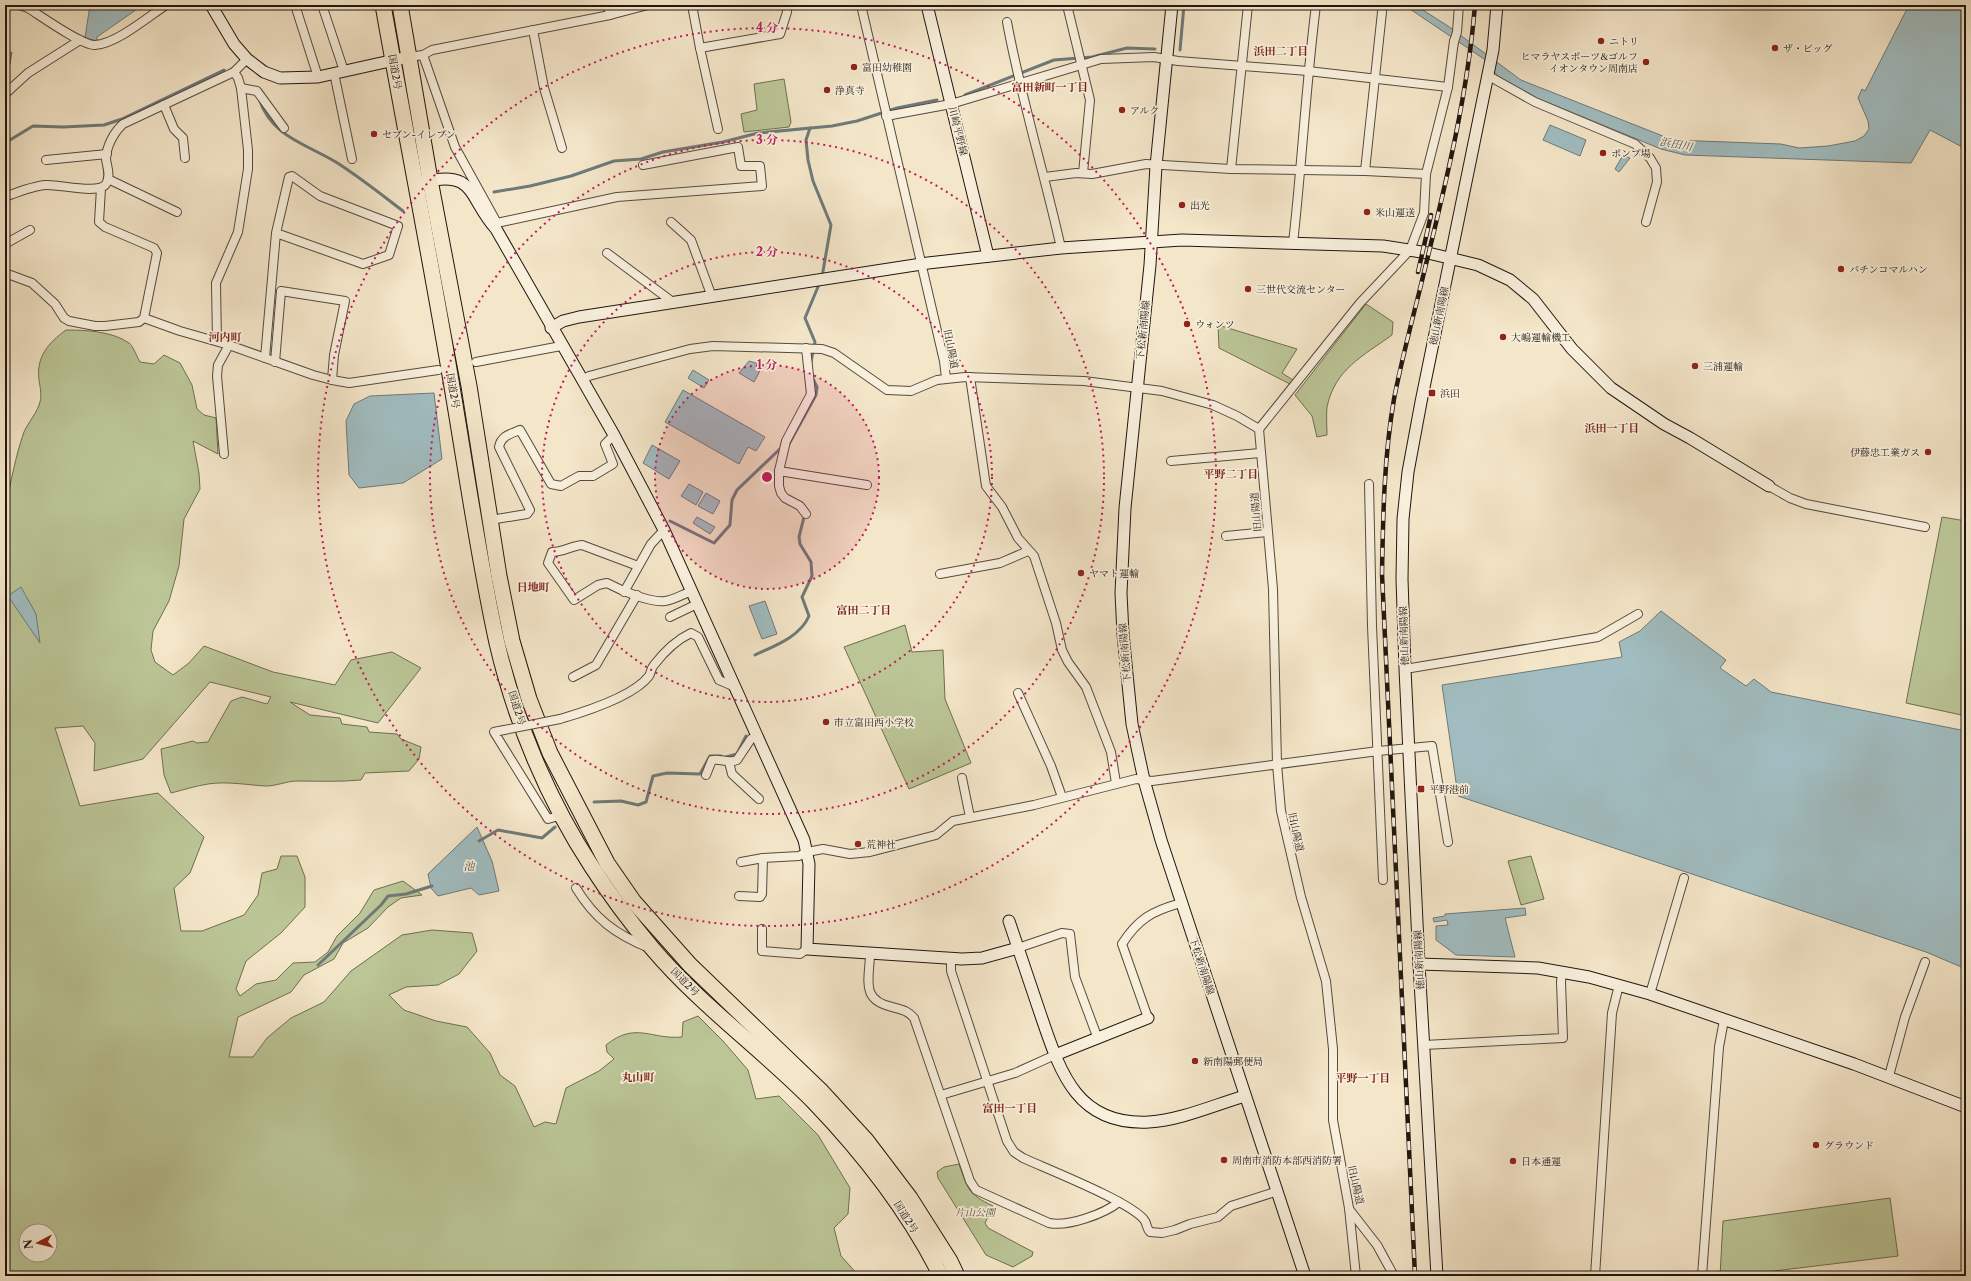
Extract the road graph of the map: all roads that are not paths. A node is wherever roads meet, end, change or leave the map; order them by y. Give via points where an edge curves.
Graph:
1 (19, 5) edge
2 (166, 5) edge
3 (211, 5) edge
4 (295, 5) edge
5 (322, 5) edge
6 (384, 5) edge
7 (400, 5) edge
8 (608, 5) edge
9 (648, 5) edge
10 (692, 5) edge
11 (786, 5) edge
12 (861, 5) edge
13 (927, 5) edge
14 (1067, 5) edge
15 (1172, 5) edge
16 (1248, 5) edge
17 (1316, 5) edge
18 (1459, 5) edge
19 (1497, 5) edge
20 (1382, 12) dead end
21 (610, 15) junction
22 (1007, 22) dead end
23 (533, 30) junction
24 (80, 40) junction
25 (700, 48) junction
26 (423, 55) junction
27 (408, 57) junction
28 (247, 59) junction
29 (1166, 60) junction
30 (393, 61) junction
31 (1080, 62) junction
32 (1243, 66) junction
33 (1308, 71) junction
34 (234, 72) junction
35 (339, 72) junction
36 (1488, 73) junction
37 (318, 77) junction
38 (1376, 78) junction
39 (1018, 83) junction
40 (1448, 87) junction
41 (241, 88) junction
42 (5, 94) edge
43 (951, 104) junction
44 (164, 105) junction
45 (886, 116) junction
46 (284, 128) dead end
47 (718, 129) dead end
48 (562, 148) dead end
49 (107, 154) junction
50 (185, 158) dead end
51 (352, 159) dead end
52 (46, 160) dead end
53 (643, 166) dead end
54 (1156, 166) junction
55 (1231, 169) junction
56 (1301, 171) junction
57 (1365, 171) junction
58 (1083, 173) junction
59 (1426, 174) junction
60 (1045, 177) junction
61 (108, 179) junction
62 (430, 180) junction
63 (416, 184) junction
64 (101, 188) junction
65 (5, 197) edge
66 (177, 212) dead end
67 (671, 222) dead end
68 (1646, 222) dead end
69 (497, 226) junction
70 (30, 230) dead end
71 (276, 233) junction
72 (1151, 242) junction
73 (1293, 243) junction
74 (5, 244) edge
75 (1061, 248) junction
76 (1410, 250) junction
77 (607, 254) dead end
78 (988, 256) junction
79 (1450, 258) junction
80 (921, 264) junction
81 (5, 273) edge
82 (712, 297) junction
83 (674, 303) junction
84 (144, 318) junction
85 (551, 328) junction
86 (217, 341) junction
87 (228, 345) junction
88 (562, 346) junction
89 (806, 348) junction
90 (266, 358) junction
91 (275, 362) junction
92 (476, 362) dead end
93 (438, 370) dead end
94 (970, 377) junction
95 (946, 378) junction
96 (332, 380) junction
97 (582, 380) junction
98 (1137, 387) junction
99 (1259, 429) junction
100 (614, 435) junction
101 (1260, 453) junction
102 (224, 454) dead end
103 (1171, 461) dead end
104 (780, 471) junction
105 (1369, 484) dead end
106 (867, 485) dead end
107 (1769, 486) joint
108 (806, 514) dead end
109 (490, 520) junction
110 (1925, 527) dead end
111 (664, 530) junction
112 (1267, 532) junction
113 (1226, 536) dead end
114 (1028, 551) junction
115 (638, 566) junction
116 (940, 574) dead end
117 (692, 591) junction
118 (624, 592) junction
119 (637, 595) junction
120 (697, 604) junction
121 (1638, 614) dead end
122 (670, 617) dead end
123 (1406, 670) junction
124 (573, 677) dead end
125 (735, 687) junction
126 (1018, 693) dead end
127 (756, 736) junction
128 (1410, 749) junction
129 (1378, 751) junction
130 (730, 762) junction
131 (1277, 764) junction
132 (706, 775) dead end
133 (962, 778) dead end
134 (1144, 780) junction
135 (1116, 783) junction
136 (1062, 797) junction
137 (759, 799) dead end
138 (562, 815) junction
139 (970, 817) junction
140 (1448, 842) dead end
141 (807, 852) junction
142 (763, 858) junction
143 (741, 862) dead end
144 (1684, 878) dead end
145 (1383, 880) dead end
146 (576, 888) dead end
147 (738, 896) dead end
148 (1181, 903) junction
149 (1009, 921) dead end
150 (762, 929) dead end
151 (1018, 948) junction
152 (653, 949) junction
153 (807, 950) junction
154 (870, 955) junction
155 (951, 959) junction
156 (1925, 962) dead end
157 (1419, 964) junction
158 (1562, 971) junction
159 (1619, 985) junction
160 (1650, 994) junction
161 (1148, 1018) joint
162 (1724, 1020) junction
163 (1098, 1039) junction
164 (1424, 1044) junction
165 (1055, 1055) junction
166 (1889, 1076) junction
167 (987, 1080) junction
168 (941, 1094) junction
169 (1245, 1096) junction
170 (1965, 1107) edge
171 (1278, 1191) junction
172 (1119, 1202) junction
173 (1349, 1208) junction
174 (941, 1276) edge
175 (957, 1276) edge
176 (1306, 1276) edge
177 (1356, 1276) edge
178 (1394, 1276) edge
179 (1437, 1276) edge
180 (1595, 1276) edge
181 (1702, 1276) edge

1 - 24 street
2 - 24 street via 111,41 94,45
3 - 28 street via 234,44
4 - 37 street
5 - 35 street
6 - 30 highway, 国道2号
7 - 27 highway, 国道2号
8 - 21 street
9 - 21 street
10 - 25 street
11 - 25 street via 787,12 780,34
12 - 45 street, 旧山陽道
13 - 43 street, 川崎平野線
14 - 31 street
15 - 29 street, 下松新南陽線
16 - 32 street
17 - 33 street
18 - 40 street
19 - 36 street, 徳山新南陽線
20 - 38 street
21 - 23 street
22 - 39 street
23 - 26 street via 432,50
23 - 48 street via 544,88
24 - 42 street via 28,73
25 - 47 street
26 - 27 street
26 - 69 street via 455,147
27 - 30 street
27 - 62 highway, 国道2号
28 - 34 street
28 - 37 street via 264,72 280,78
29 - 31 street via 1154,57 1127,57
29 - 32 street
29 - 54 street, 下松新南陽線
30 - 35 street
30 - 63 highway, 国道2号
31 - 39 street
31 - 58 street via 1090,100
32 - 33 street
32 - 55 street
33 - 38 street
33 - 56 street
34 - 41 street
34 - 44 street
35 - 37 street
35 - 51 street
36 - 68 street via 1535,102 1635,144 1650,158 1656,168 1657,182
36 - 79 street, 徳山新南陽線
38 - 40 street
38 - 57 street
39 - 43 street
39 - 60 street
40 - 59 street
41 - 46 street via 257,91
41 - 86 street via 248,169 238,232 216,283
43 - 45 street
43 - 78 street, 川崎平野線
44 - 49 street via 117,129
44 - 50 street via 174,129 183,138
45 - 80 street, 旧山陽道
49 - 52 street
49 - 61 street
53 - 69 street via 738,147 741,166 760,166 762,186 617,197
54 - 55 street
54 - 58 street via 1146,164 1092,174
54 - 72 street, 下松新南陽線
55 - 56 street
56 - 57 street
56 - 73 street
57 - 59 street
58 - 60 street
59 - 76 street via 1424,213
60 - 75 street
61 - 64 street via 106,185
61 - 66 street
62 - 63 street
62 - 69 street via 445,178 461,181 469,187 486,218
62 - 109 highway, 国道2号 via 469,386
63 - 138 highway, 国道2号 via 483,573 498,646 518,714 538,766
64 - 65 street via 48,185 33,187
64 - 84 street via 99,222 154,248 157,253
67 - 82 street via 691,240
69 - 85 street
70 - 74 street
71 - 71 street via 288,177 292,176 320,196 398,226 389,256 363,264
71 - 90 street
72 - 73 street via 1182,240
72 - 75 street
72 - 98 street, 下松新南陽線
73 - 76 street via 1383,246
75 - 78 street
76 - 79 street
76 - 99 street via 1360,303
77 - 83 street
78 - 80 street
79 - 107 street via 1478,265 1510,280 1533,299 1572,349 1611,388 1664,424
79 - 123 street, 徳山新南陽線 via 1406,488 1402,579
80 - 82 street
80 - 95 street, 旧山陽道
81 - 84 street via 32,283 69,321 105,326 139,322
82 - 83 street
83 - 85 street via 579,317 563,321
84 - 86 street
85 - 88 street
86 - 87 street
87 - 90 street
87 - 102 street via 218,365 217,376
88 - 92 street
88 - 97 street
89 - 95 street via 834,353 887,390 911,391
89 - 97 street via 713,346 690,349
89 - 104 street via 811,394 786,441
90 - 91 street
91 - 96 street
91 - 96 street via 282,291 345,301 334,355
93 - 96 street via 349,383
94 - 95 street, 旧山陽道
94 - 98 street, 旧山陽道 via 1084,381
94 - 114 street via 986,486 1002,507
97 - 100 street
98 - 99 street, 旧山陽道 via 1213,405
98 - 134 street, 下松新南陽線 via 1125,508 1121,593 1128,692
99 - 101 street, 旧山陽道
100 - 109 street via 605,444 613,464 593,476 579,476 561,486 551,484 520,430 506,435 499,447 530,510 527,514
100 - 111 street
101 - 103 street
101 - 112 street, 旧山陽道
104 - 106 street
104 - 108 street via 781,493 800,506
105 - 129 street
107 - 110 street via 1806,504
109 - 175 highway, 国道2号 via 512,641 529,699 550,753 607,863 634,902 685,961 822,1092 866,1140 910,1198
111 - 115 street via 651,544
111 - 117 street
112 - 113 street
112 - 131 street, 旧山陽道 via 1273,589
114 - 116 street via 1000,563
114 - 135 street via 1038,565 1062,650 1086,687 1111,752
115 - 118 street
115 - 118 street via 582,545 572,546 564,552 552,552 548,563 574,600 598,585 607,583
117 - 119 street via 667,601
117 - 120 street
118 - 119 street
119 - 124 street via 596,664
120 - 122 street
120 - 125 street
121 - 123 street via 1598,637
123 - 128 street, 徳山新南陽線
125 - 127 street
125 - 138 street, bridge via 719,680 698,637 690,633 678,638 652,666 650,676 620,697 560,719 494,732 548,819
126 - 136 street
127 - 130 street via 750,739 737,760
127 - 141 street via 804,840
128 - 129 street
128 - 140 street via 1432,746
128 - 157 street, 徳山新南陽線
129 - 131 street
129 - 145 street
130 - 132 street via 712,760
130 - 137 street via 732,774
131 - 134 street
131 - 173 street, 旧山陽道 via 1281,811 1291,857 1326,981 1333,1049 1334,1125
133 - 139 street
134 - 135 street
134 - 148 street, 下松新南陽線
135 - 136 street
136 - 139 street
138 - 152 highway, 国道2号 via 592,867
139 - 141 street via 953,821 936,835 870,852 850,854 823,849
141 - 142 street via 799,856
141 - 153 street
142 - 143 street
142 - 147 street via 762,894 760,897
144 - 160 street
146 - 152 street via 605,924 632,941
148 - 161 street via 1146,916 1131,930 1122,944
148 - 169 street, 下松新南陽線
149 - 151 street
150 - 153 street via 762,951 800,954
151 - 155 street via 982,958
151 - 163 street via 1062,933 1070,934 1075,977
151 - 165 street
152 - 174 highway, 国道2号 via 724,1020 814,1102 858,1152 899,1206
153 - 154 street
154 - 155 street
154 - 168 street via 869,978 873,998 878,1003 908,1010 914,1018
155 - 167 street via 951,971
156 - 166 street via 1905,1017
157 - 158 street
157 - 164 street, 徳山新南陽線
158 - 159 street
158 - 164 street via 1563,1038
159 - 160 street
159 - 180 street via 1612,1013
160 - 162 street
161 - 163 street
162 - 166 street
162 - 181 street via 1719,1047
163 - 165 street
164 - 179 street, 徳山新南陽線
165 - 167 street via 1014,1073
165 - 169 street via 1068,1083 1079,1097 1108,1118 1150,1122 1176,1117
166 - 170 street
167 - 168 street
167 - 172 street via 1007,1141 1014,1152
168 - 172 street via 970,1181 976,1190 1049,1223 1059,1225 1110,1209
169 - 171 street, 下松新南陽線
171 - 172 street via 1231,1206 1218,1217 1162,1233 1150,1232 1145,1222 1134,1211
171 - 176 street, 下松新南陽線
173 - 177 street
173 - 178 street, 旧山陽道 via 1377,1245

